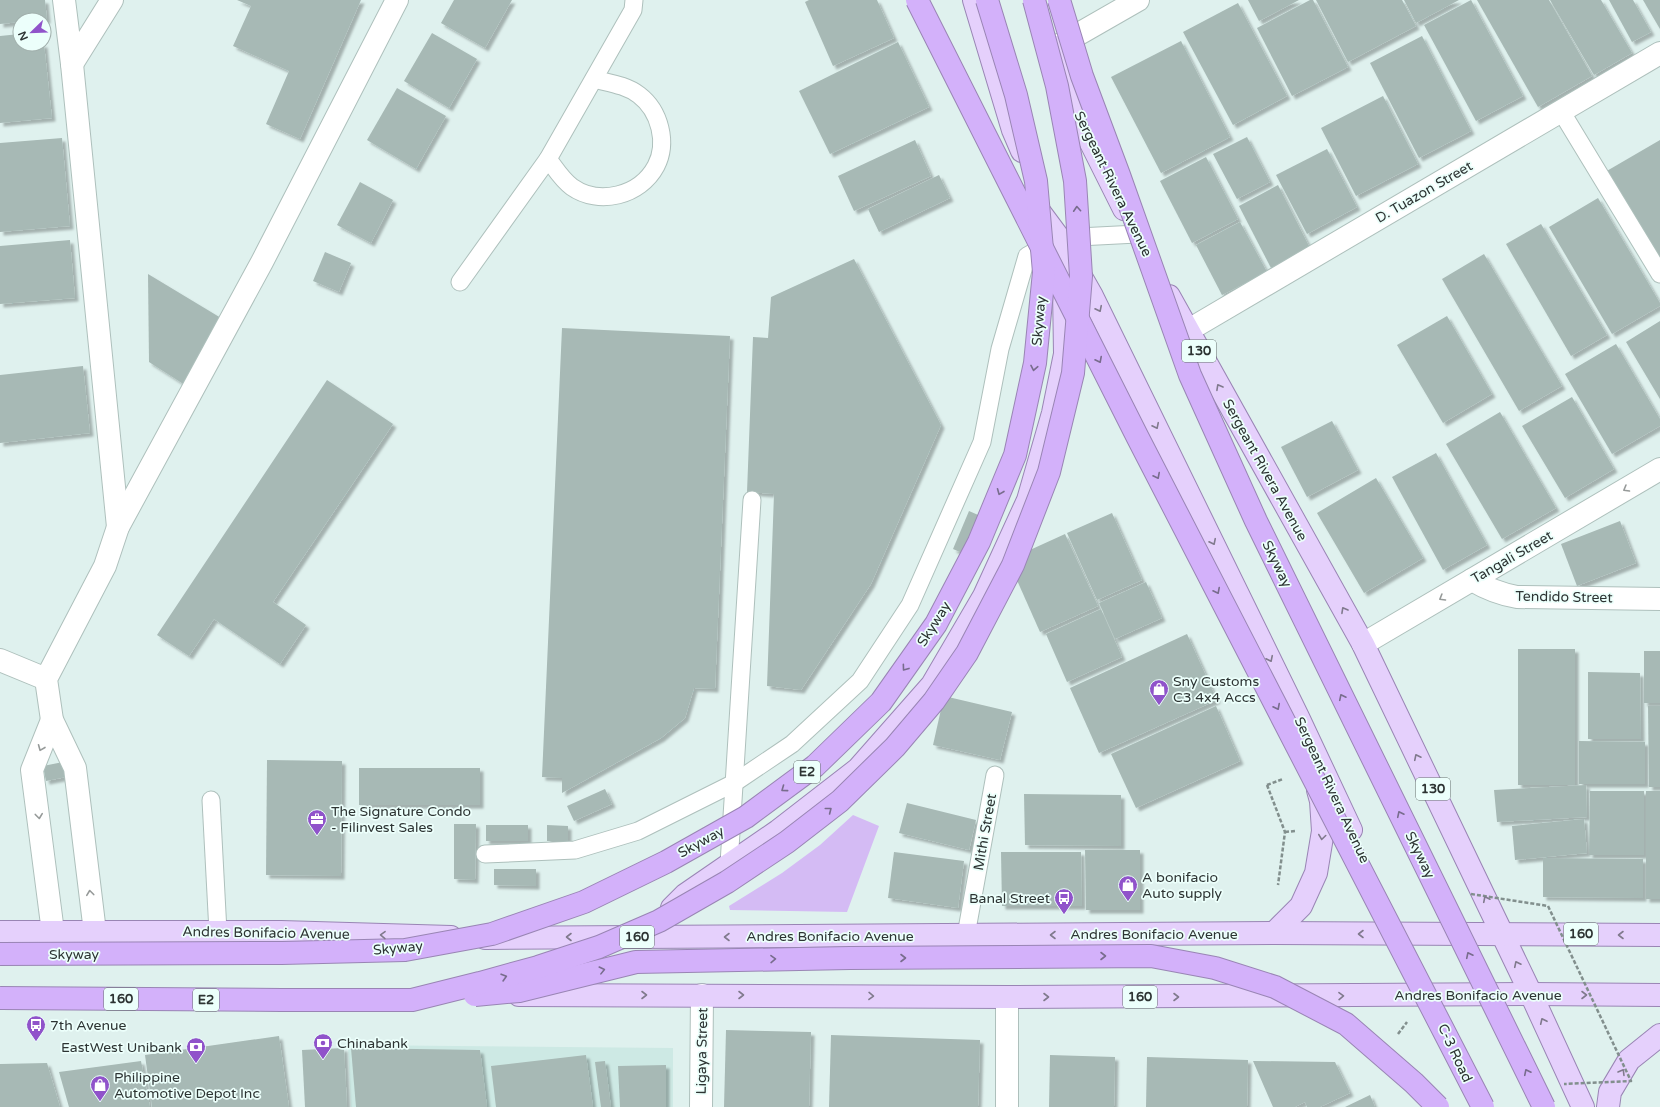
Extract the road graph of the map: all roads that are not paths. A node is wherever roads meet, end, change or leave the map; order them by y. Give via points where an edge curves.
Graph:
1 (64, 0) edge
2 (112, 0) edge
3 (397, 0) edge
4 (634, 0) edge
5 (917, 0) edge
6 (923, 0) edge
7 (974, 0) edge
8 (987, 0) edge
9 (1034, 0) edge
10 (1044, 0) edge
11 (1059, 0) edge
12 (1138, 0) edge
13 (1056, 47) junction
14 (1660, 54) edge
15 (72, 64) junction
16 (594, 79) junction
17 (1561, 111) junction
18 (548, 159) junction
19 (1137, 234) junction
20 (1059, 238) junction
21 (1660, 274) edge
22 (460, 282) dead end
23 (1187, 330) junction
24 (1660, 469) edge
25 (752, 500) dead end
26 (118, 527) junction
27 (1472, 580) junction
28 (1660, 599) edge
29 (1363, 644) junction
30 (0, 660) edge
31 (46, 680) junction
32 (1298, 717) junction
33 (52, 720) junction
34 (995, 775) dead end
35 (734, 783) junction
36 (211, 800) dead end
37 (484, 854) dead end
38 (729, 864) junction
39 (0, 932) edge
40 (53, 932) junction
41 (95, 932) junction
42 (218, 932) junction
43 (1274, 933) junction
44 (1400, 934) junction
45 (1502, 934) junction
46 (966, 935) junction
47 (1660, 935) edge
48 (643, 937) junction
49 (0, 954) edge
50 (1531, 994) junction
51 (702, 995) junction
52 (1428, 995) junction
53 (1660, 995) edge
54 (1007, 997) junction
55 (0, 999) edge
56 (412, 1000) junction
57 (1660, 1036) edge
58 (701, 1107) edge
59 (1007, 1107) edge
60 (1438, 1107) edge
61 (1479, 1107) edge
62 (1483, 1107) edge
63 (1544, 1107) edge
64 (1583, 1107) edge
65 (1608, 1107) edge

1 - 15 street
2 - 15 street
3 - 26 street via 262,262
4 - 16 lane via 633,10
5 -> 62 highway, Skyway, bridge via 1138,438
6 - 20 main road, Sergeant Rivera Avenue via 968,115
7 - 20 main road, Sergeant Rivera Avenue via 1013,130
8 -> 49 highway, Skyway / E2, bridge via 1016,95 1036,180 1044,272 1035,363 1016,455 980,542 936,624 881,702 815,766 746,817 666,862 584,902 492,934 406,950 282,954
56 -> 9 highway, E2, bridge via 487,981 599,947 659,920 727,882 788,842 840,801 895,747 934,701 967,653 1013,565 1049,472 1073,373 1081,276 1075,181 1057,86
10 - 13 main road, Sergeant Rivera Avenue / 130
63 -> 11 highway, Skyway, bridge via 1256,521 1190,375 1082,76
12 - 13 street
13 - 19 main road, Sergeant Rivera Avenue / 130 via 1080,119
14 - 17 street, D. Tuazon Street
15 - 26 street
16 - 18 lane
16 - 18 lane via 622,86 639,95 653,110 660,127 661,147 656,166 644,182 628,193 609,197 589,195 572,186
17 - 21 lane
17 - 23 street, D. Tuazon Street
18 - 22 lane
19 - 20 lane
19 - 23 main road, Sergeant Rivera Avenue / 130
20 -> 32 main road, Sergeant Rivera Avenue via 1096,303
20 - 35 lane via 1026,256 1000,349 982,442 910,605 860,681 792,744
20 - 38 main road via 1064,293 1065,354 1053,413 1028,500 984,596 932,685 858,769 778,831
29 -> 23 main road, Sergeant Rivera Avenue / 130
24 -> 27 street, Tangali Street
25 - 35 lane
26 - 31 street via 106,566
27 - 28 street, Tendido Street via 1500,594 1517,597
27 -> 29 street, Tangali Street
45 -> 29 main road, Sergeant Rivera Avenue / 130
30 - 31 street
31 - 33 street
32 -> 43 main road via 1321,802 1323,831 1316,873 1301,906
32 - 44 main road, Sergeant Rivera Avenue
33 -> 40 street via 32,770
41 -> 33 street via 75,768
34 - 46 lane, Mithi Street
35 - 37 lane via 638,830 575,850
35 - 38 lane
36 - 42 lane
38 - 48 main road via 685,895
39 - 40 main road, Andres Bonifacio Avenue / 160
40 - 41 main road, Andres Bonifacio Avenue / 160
41 - 42 main road, Andres Bonifacio Avenue / 160
48 -> 42 main road, Andres Bonifacio Avenue / 160 via 490,938
44 -> 43 main road, Andres Bonifacio Avenue / 160
43 -> 46 main road, Andres Bonifacio Avenue / 160
44 - 45 main road, Andres Bonifacio Avenue / 160
44 - 52 main road, C-3 Road
47 -> 45 main road, Andres Bonifacio Avenue / 160
50 -> 45 main road, 130
46 -> 48 main road, Andres Bonifacio Avenue / 160
50 - 52 main road, Andres Bonifacio Avenue / 160
50 -> 53 main road, Andres Bonifacio Avenue / 160
64 -> 50 main road, 130
51 -> 54 main road, Andres Bonifacio Avenue / 160
55 -> 51 main road, Andres Bonifacio Avenue / 160
51 - 58 street, Ligaya Street
54 -> 52 main road, Andres Bonifacio Avenue / 160
52 - 61 main road, C-3 Road
54 - 59 street
55 - 56 highway, E2, bridge
56 -> 60 highway, bridge via 520,991 636,962 1151,956 1215,968 1275,987 1346,1024
65 -> 57 main road via 1610,1092 1629,1060

